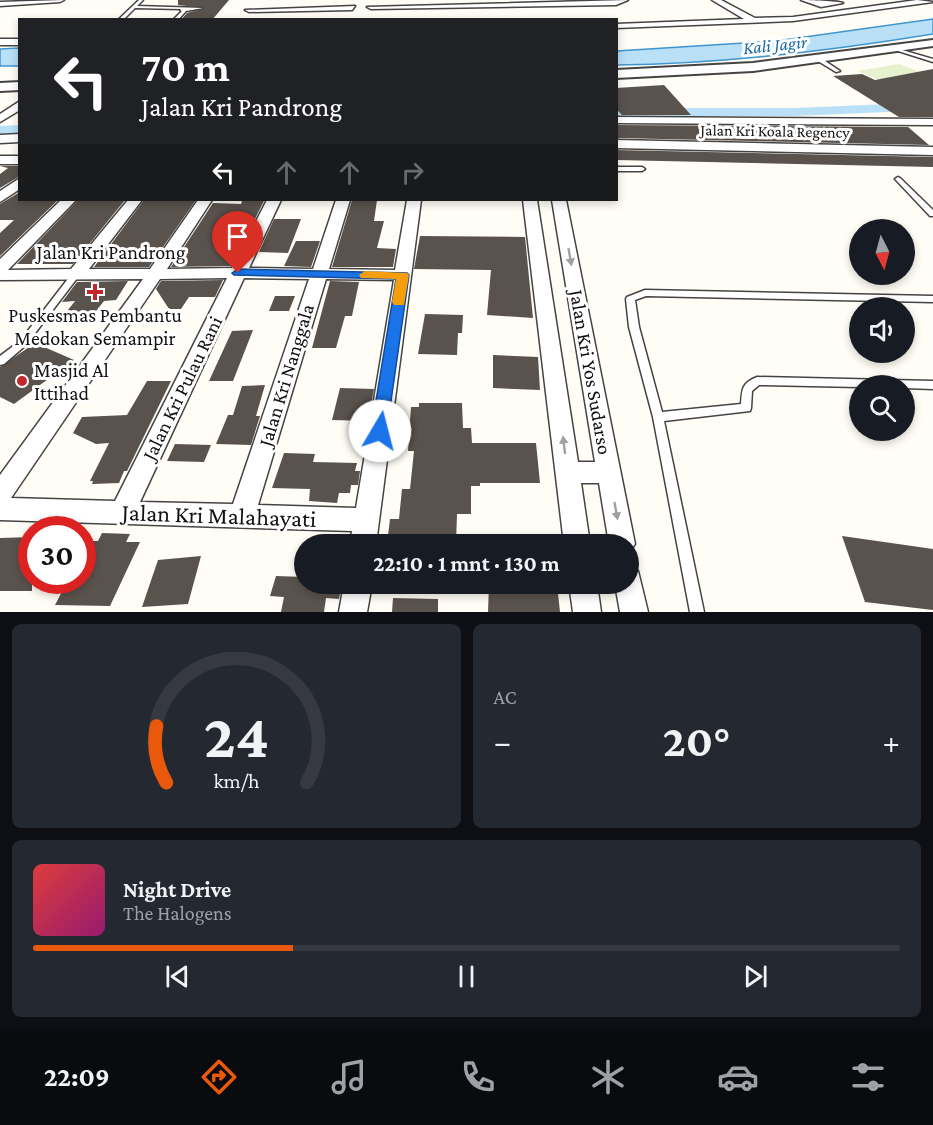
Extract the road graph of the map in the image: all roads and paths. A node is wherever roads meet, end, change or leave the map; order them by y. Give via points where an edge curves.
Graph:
1 (60, 0) edge
2 (141, 0) edge
3 (155, 0) edge
4 (260, 0) edge
5 (624, 0) edge
6 (716, 0) edge
7 (805, 0) edge
8 (866, 0) edge
9 (933, 0) edge
10 (1, 2) edge
11 (352, 4) edge
12 (371, 4) edge
13 (134, 7) junction
14 (147, 7) junction
15 (184, 9) junction
16 (192, 15) dead end
17 (122, 18) edge
18 (177, 18) edge
19 (368, 18) edge
20 (757, 22) junction
21 (618, 26) edge
22 (0, 42) edge
23 (18, 42) edge
24 (933, 43) edge
25 (897, 49) junction
26 (820, 60) junction
27 (933, 61) edge
28 (838, 71) dead end
29 (618, 74) edge
30 (18, 86) edge
31 (0, 87) edge
32 (18, 106) edge
33 (0, 119) edge
34 (618, 120) edge
35 (933, 122) edge
36 (18, 138) edge
37 (0, 139) edge
38 (618, 144) edge
39 (933, 151) edge
40 (0, 160) edge
41 (18, 160) edge
42 (618, 169) edge
43 (642, 169) dead end
44 (898, 179) dead end
45 (18, 184) edge
46 (0, 198) edge
47 (68, 201) edge
48 (134, 201) edge
49 (204, 201) edge
50 (274, 201) edge
51 (343, 201) edge
52 (414, 201) edge
53 (530, 201) edge
54 (559, 201) edge
55 (933, 214) edge
56 (533, 223) junction
57 (564, 223) junction
58 (0, 244) edge
59 (24, 244) junction
60 (0, 268) edge
61 (77, 273) junction
62 (154, 273) junction
63 (238, 273) junction
64 (0, 274) edge
65 (318, 275) junction
66 (403, 275) junction
67 (933, 299) edge
68 (0, 361) edge
69 (933, 385) edge
70 (658, 417) junction
71 (609, 472) junction
72 (567, 473) junction
73 (0, 494) edge
74 (0, 508) edge
75 (122, 512) junction
76 (242, 516) junction
77 (365, 532) edge
78 (576, 534) edge
79 (620, 534) edge
80 (357, 594) edge
81 (584, 594) edge
82 (631, 594) edge
83 (354, 612) edge
84 (587, 612) edge
85 (634, 612) edge
86 (697, 612) edge

1 - 10 street
2 - 13 lane
3 - 14 lane
4 - 11 street via 249,10
5 - 12 street
6 - 20 street
7 - 8 street via 821,5
9 - 20 street
12 - 19 street
13 - 14 lane
13 - 17 lane
14 - 15 lane
15 - 16 lane via 200,7
15 - 18 lane
20 - 21 street
22 - 23 street
24 - 25 street
25 - 26 street
25 - 27 lane
26 - 28 lane
26 - 29 street
30 - 31 street
32 - 33 street
34 - 35 street, Jalan Kri Koala Regency
36 - 37 street
38 - 39 street, Jalan Kri Koala Regency
40 - 41 street
42 - 43 lane
44 - 55 lane
45 - 46 street
47 - 59 street
48 - 61 street
49 - 62 street
50 - 63 street, Jalan Kri Pulau Rani
51 - 65 street, Jalan Kri Nanggala
52 - 66 street
53 - 56 street, Jalan Kri Yos Sudarso
54 - 57 street, Jalan Kri Yos Sudarso
56 - 57 street
72 -> 56 street, Jalan Kri Yos Sudarso
57 -> 71 street, Jalan Kri Yos Sudarso
58 - 59 street
59 - 60 street
61 - 62 street, Jalan Kri Pandrong
61 - 64 street, Jalan Kri Pandrong
61 - 68 lane via 23,343
62 - 63 street, Jalan Kri Pandrong
62 - 73 street
63 - 65 street, Jalan Kri Pandrong
63 - 75 street, Jalan Kri Pulau Rani
65 - 66 street, Jalan Kri Pandrong
65 - 76 street, Jalan Kri Nanggala
66 - 77 street
67 - 70 lane via 645,293 633,296 629,303
69 - 70 lane via 757,381 747,389 747,408
70 - 86 lane
71 - 72 street
71 -> 79 street, Jalan Kri Yos Sudarso
72 - 78 street, Jalan Kri Yos Sudarso
74 - 75 street, Jalan Kri Malahayati
75 - 76 street, Jalan Kri Malahayati
76 - 77 street, Jalan Kri Malahayati
80 - 83 street
81 - 84 street
82 - 85 street

